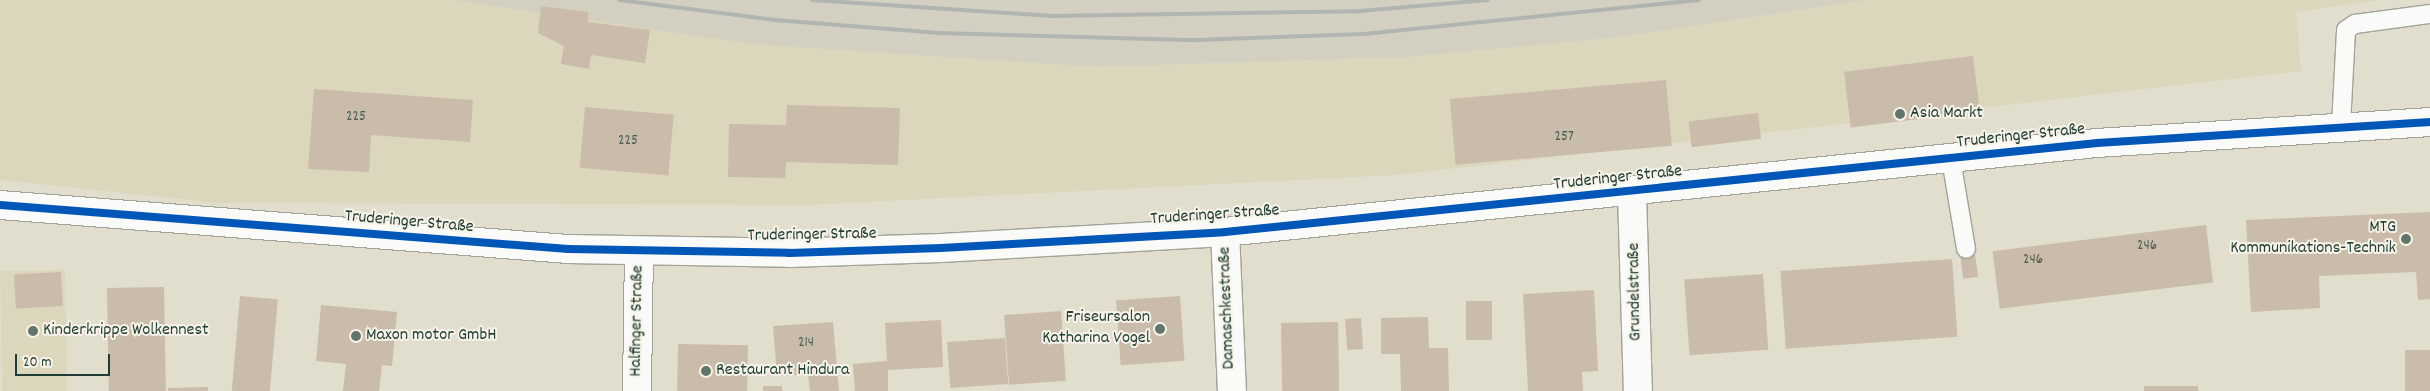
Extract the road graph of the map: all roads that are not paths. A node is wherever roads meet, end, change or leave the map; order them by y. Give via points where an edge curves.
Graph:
1 (2430, 14) edge
2 (2430, 122) edge
3 (2341, 126) junction
4 (1951, 159) junction
5 (1632, 193) junction
6 (0, 205) edge
7 (1225, 232) junction
8 (1966, 249) dead end
9 (639, 251) junction
10 (637, 391) edge
11 (1232, 391) edge
12 (1638, 391) edge

1 - 3 lane via 2355,24 2346,30
2 - 3 street, Truderinger Straße
3 - 4 street, Truderinger Straße
4 - 5 street, Truderinger Straße
4 - 8 lane
5 - 7 street, Truderinger Straße
5 - 12 street, Grundelstraße
6 - 9 street, Truderinger Straße via 417,239
7 - 9 street, Truderinger Straße via 931,248
7 - 11 street, Damaschkestraße
9 - 10 street, Halfinger Straße

